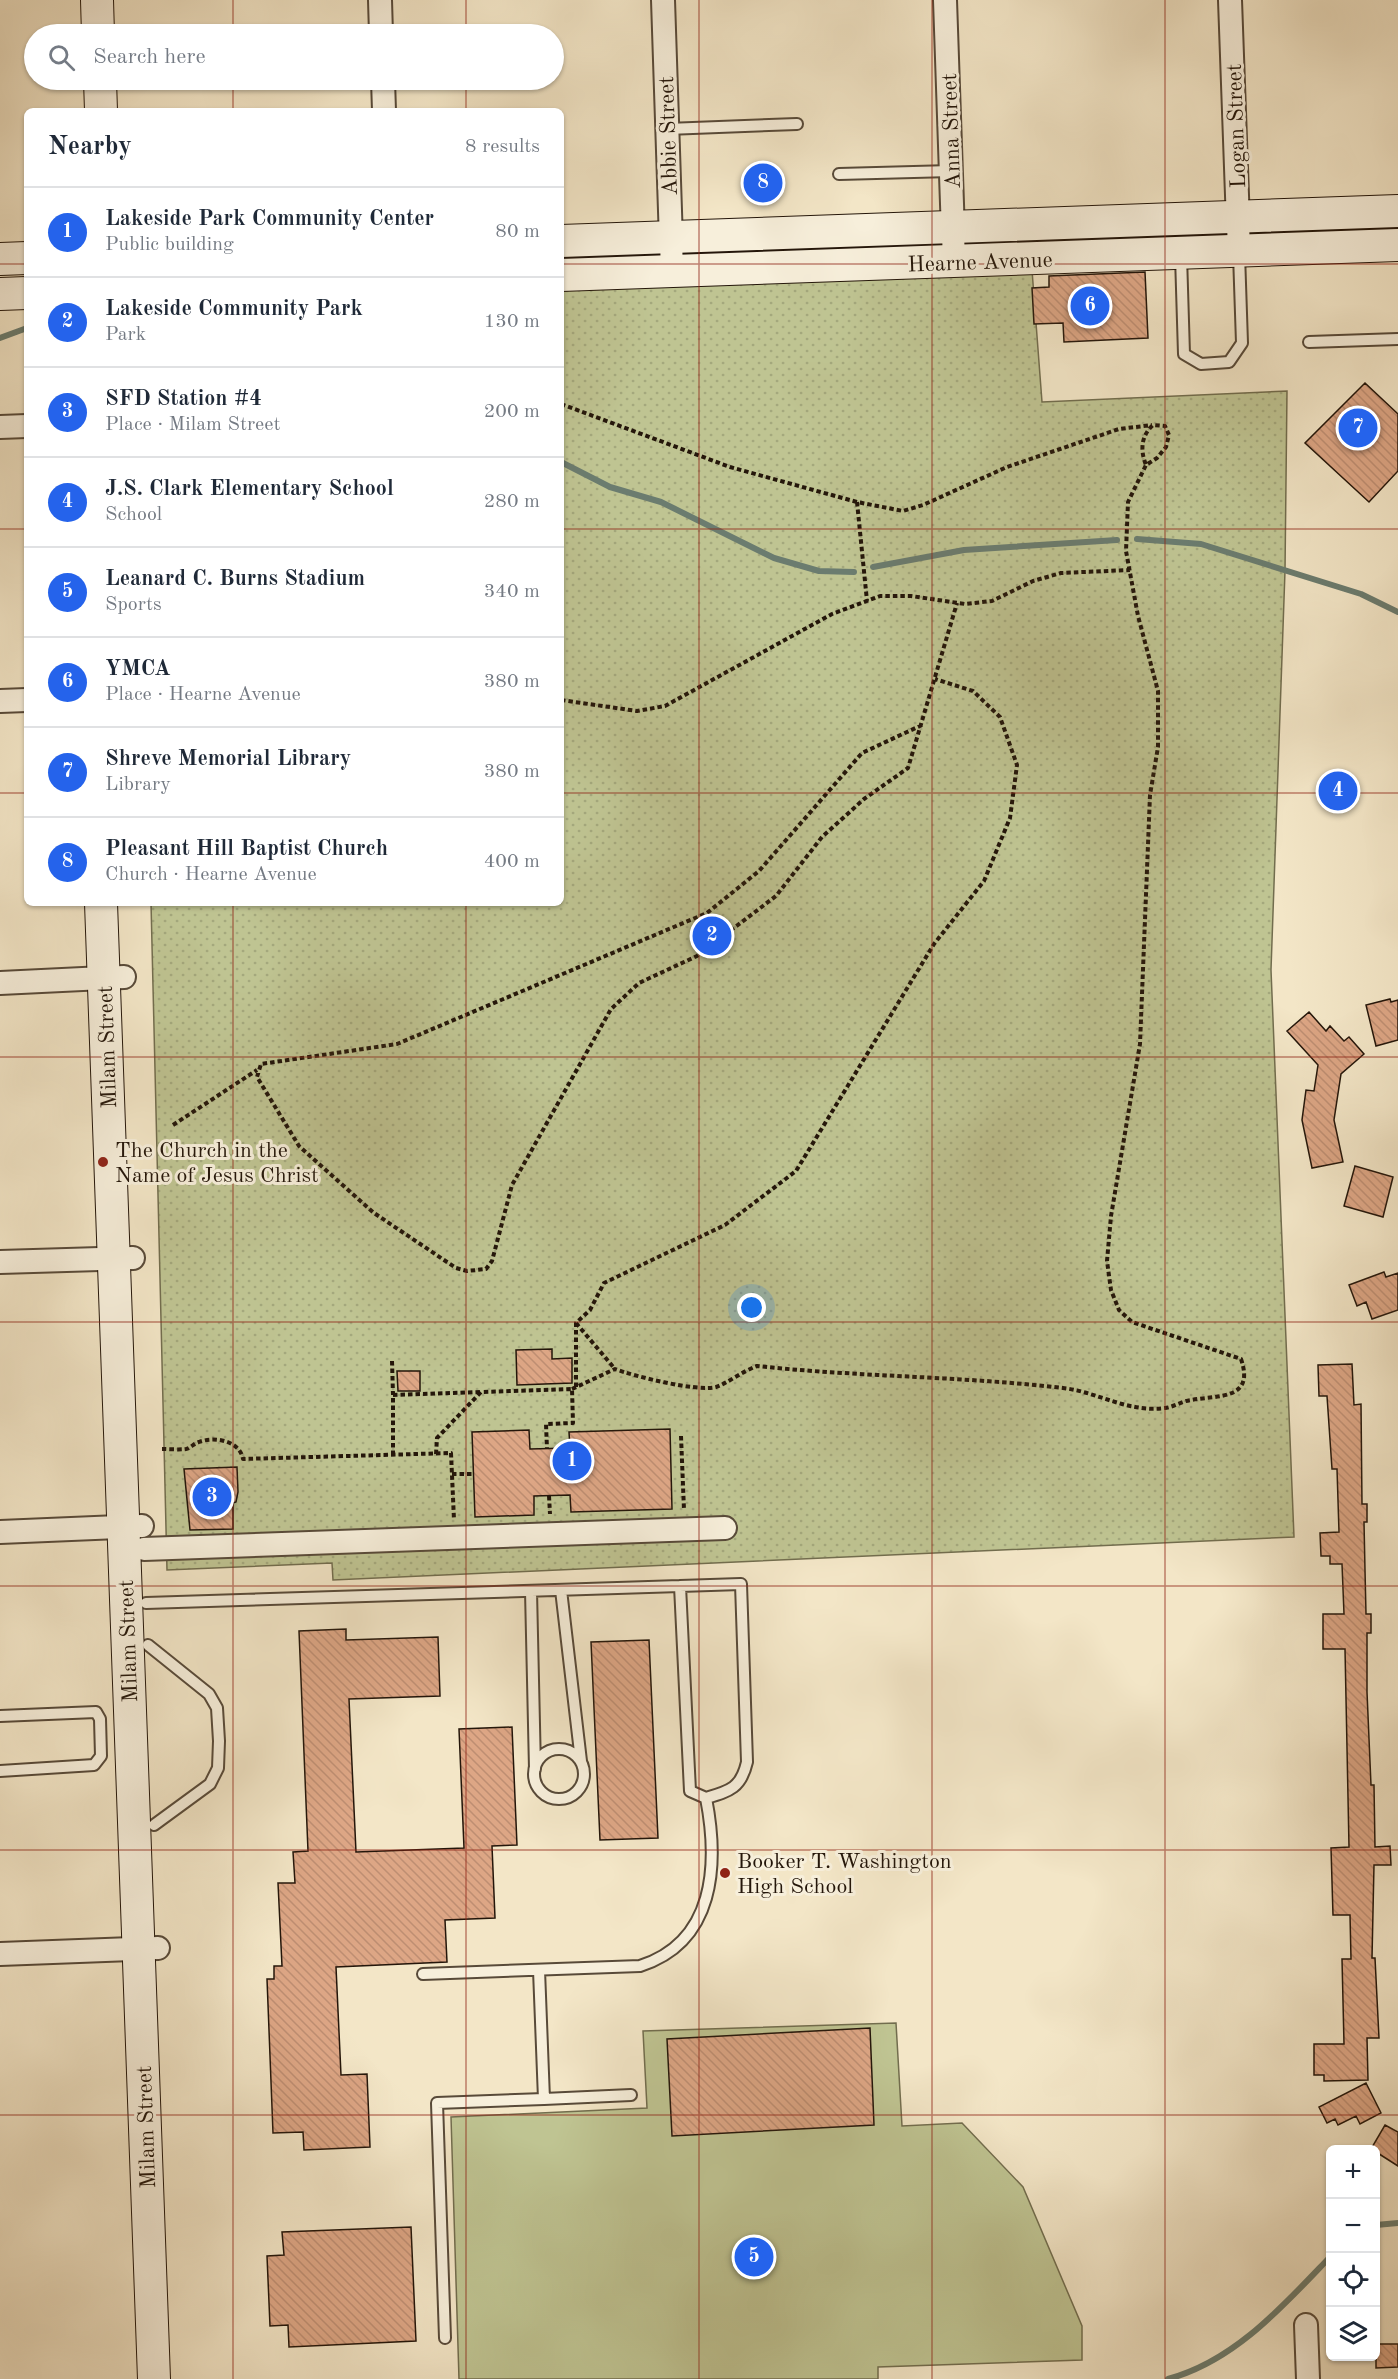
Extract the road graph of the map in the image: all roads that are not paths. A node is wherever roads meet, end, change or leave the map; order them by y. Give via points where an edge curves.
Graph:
1 (97, 0) edge
2 (380, 0) edge
3 (663, 0) edge
4 (945, 0) edge
5 (1230, 0) edge
6 (98, 24) edge
7 (381, 24) edge
8 (100, 90) edge
9 (383, 90) edge
10 (101, 108) edge
11 (384, 108) edge
12 (797, 124) dead end
13 (667, 129) junction
14 (951, 171) junction
15 (839, 174) dead end
16 (1398, 211) edge
17 (1238, 217) junction
18 (953, 227) junction
19 (671, 237) junction
20 (564, 241) edge
21 (1398, 245) edge
22 (1239, 251) junction
23 (1181, 253) junction
24 (24, 258) edge
25 (0, 259) edge
26 (954, 261) junction
27 (672, 271) junction
28 (564, 275) edge
29 (24, 293) edge
30 (0, 294) edge
31 (1398, 339) edge
32 (1309, 342) dead end
33 (24, 426) edge
34 (0, 427) edge
35 (24, 700) edge
36 (0, 701) edge
37 (102, 906) edge
38 (122, 906) edge
39 (114, 977) junction
40 (0, 982) edge
41 (123, 1258) junction
42 (0, 1262) edge
43 (725, 1528) dead end
44 (0, 1532) edge
45 (136, 1534) junction
46 (680, 1586) junction
47 (561, 1590) junction
48 (531, 1591) junction
49 (146, 1603) junction
50 (148, 1645) junction
51 (0, 1716) edge
52 (581, 1761) junction
53 (535, 1769) junction
54 (0, 1771) edge
55 (706, 1798) junction
56 (154, 1825) junction
57 (148, 1948) junction
58 (0, 1954) edge
59 (539, 1970) junction
60 (423, 1974) dead end
61 (631, 2095) dead end
62 (544, 2099) junction
63 (1306, 2325) dead end
64 (446, 2338) dead end
65 (154, 2379) edge
66 (174, 2379) edge
67 (1308, 2379) edge

1 - 6 street
2 - 7 street
3 - 13 street, Abbie Street
4 - 14 street, Anna Street
5 - 17 street, Logan Street
8 - 10 street
9 - 11 street
12 - 13 lane
13 - 19 street, Abbie Street
14 - 15 lane
14 - 18 street, Anna Street
16 - 17 street, Hearne Avenue
17 - 18 street, Hearne Avenue
17 - 22 street, Logan Street
18 - 19 street, Hearne Avenue
18 - 26 street, Anna Street
19 - 20 street, Hearne Avenue
19 - 27 street, Abbie Street
21 - 22 street, Hearne Avenue
22 - 23 street, Hearne Avenue
22 - 23 lane via 1242,343 1229,362 1201,364 1184,354
23 - 26 street, Hearne Avenue
24 - 25 street
26 - 27 street, Hearne Avenue
27 - 28 street, Hearne Avenue
29 - 30 street
31 - 32 lane
33 - 34 street
35 - 36 street
37 - 39 street, Milam Street
38 - 39 street, Milam Street
39 - 40 street
39 - 41 street, Milam Street
41 - 42 street
41 - 45 street, Milam Street
43 - 45 street
44 - 45 street
45 - 49 street, Milam Street
45 - 57 street, Milam Street
46 - 47 lane
46 - 55 lane via 690,1791
46 - 55 lane via 741,1584 747,1762 743,1778 729,1792
47 - 48 lane
47 - 52 lane
48 - 49 lane
48 - 53 lane
49 - 50 street, Milam Street
50 - 56 street, Milam Street
50 - 56 lane via 209,1694 217,1708 219,1741 218,1768 210,1784
51 - 54 lane via 96,1712 101,1756 94,1765
52 - 53 lane via 567,1750 550,1750 537,1761
52 - 53 lane via 581,1785 577,1792 563,1799 541,1792 534,1778
55 - 59 lane via 711,1826 708,1894 693,1931 658,1960 640,1966
56 - 57 street, Milam Street
57 - 58 street
57 - 65 street, Milam Street
57 - 66 street, Milam Street
59 - 60 lane
59 - 62 lane
61 - 62 lane
62 - 64 lane via 437,2103
63 - 67 street

